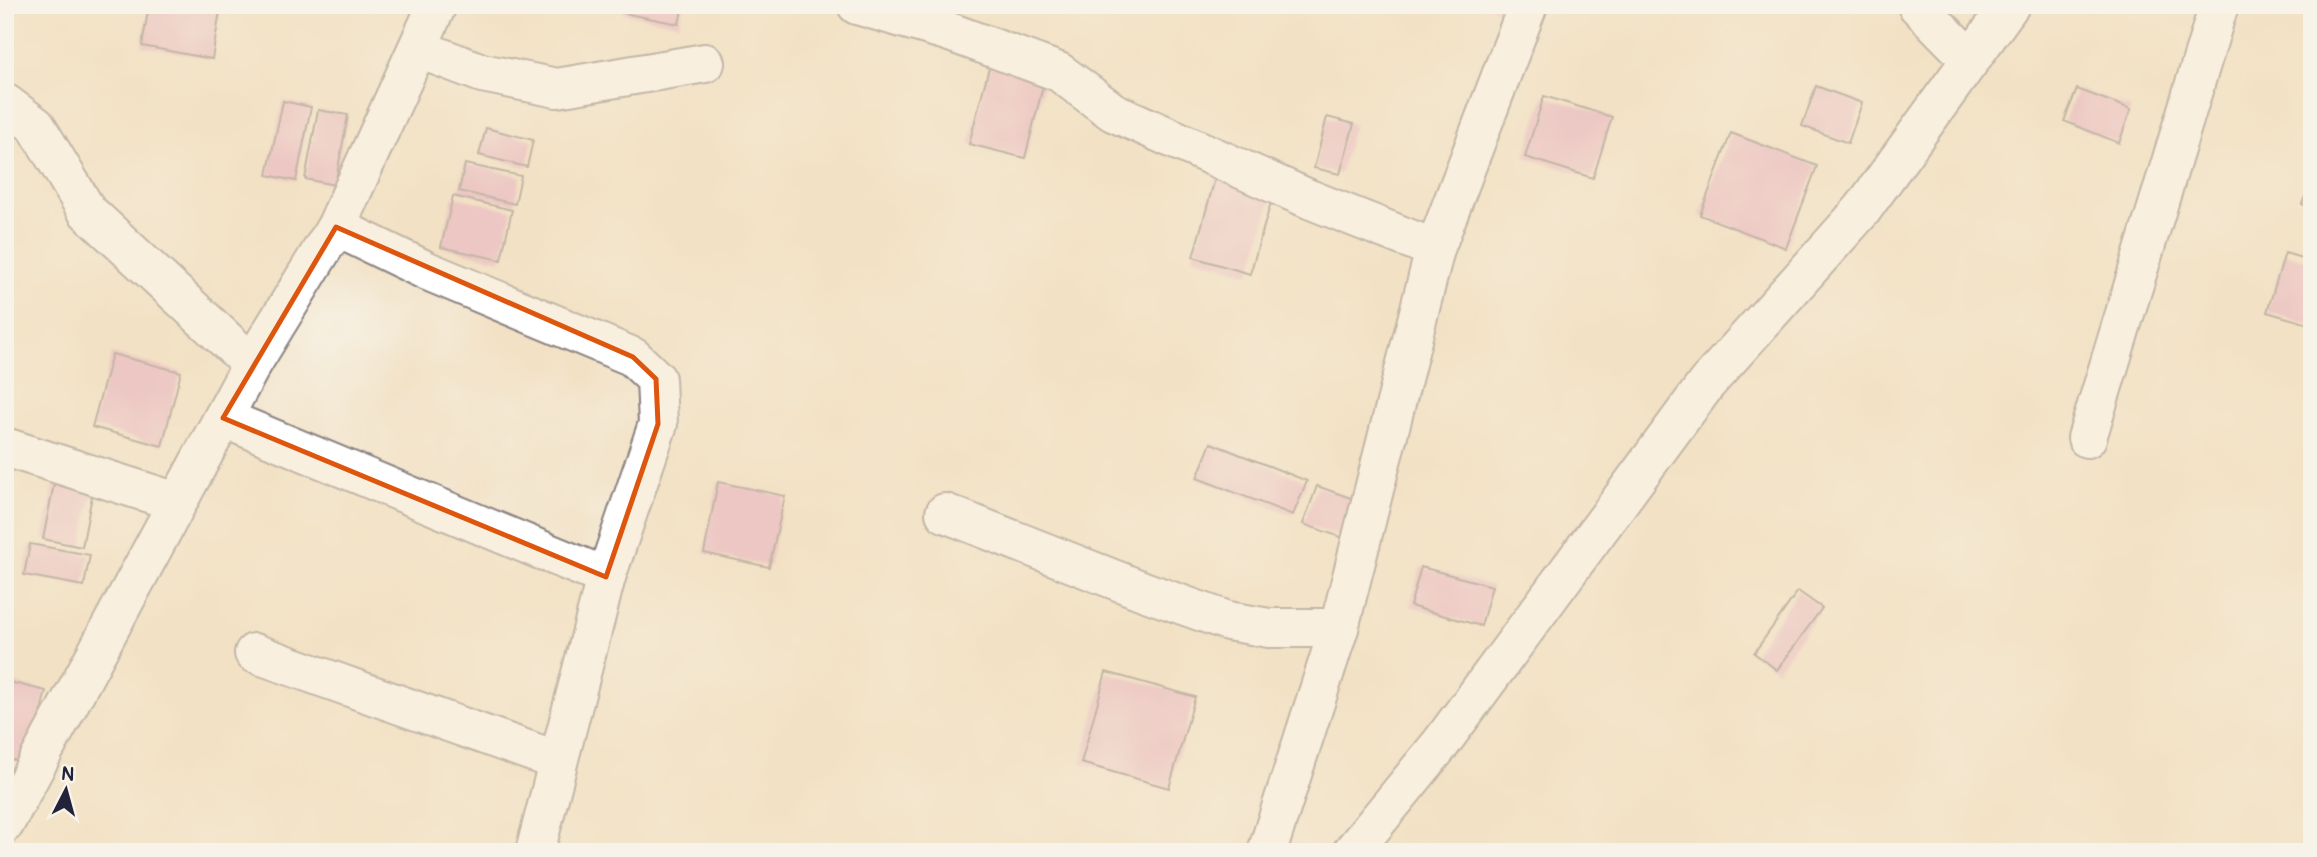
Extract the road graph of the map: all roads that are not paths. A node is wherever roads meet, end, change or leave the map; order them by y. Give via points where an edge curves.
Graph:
1 (437, 5) edge
2 (857, 5) edge
3 (1528, 5) edge
4 (1917, 5) edge
5 (2010, 5) edge
6 (2219, 5) edge
7 (419, 49) junction
8 (1970, 59) junction
9 (705, 63) dead end
10 (5, 103) edge
11 (336, 227) junction
12 (1435, 249) junction
13 (253, 364) junction
14 (223, 418) junction
15 (2087, 438) dead end
16 (5, 447) edge
17 (177, 502) junction
18 (945, 513) dead end
19 (606, 577) junction
20 (1339, 628) junction
21 (254, 653) dead end
22 (558, 761) junction
23 (5, 823) edge
24 (535, 852) edge
25 (1267, 852) edge
26 (1352, 852) edge

1 - 7 street
2 - 12 street via 1029,59 1059,72 1113,112
3 - 12 street
4 - 8 street
5 - 8 street
6 - 15 street
7 - 9 street via 482,72 557,88
7 - 11 street
8 - 26 street via 1862,210 1707,383 1442,742
10 - 13 street via 36,125 87,211
11 - 13 street
11 - 19 street via 425,270 633,357 656,379 658,424
12 - 20 street
13 - 14 street
14 - 17 street
14 - 19 street
16 - 17 street
17 - 23 street
18 - 20 street via 1228,621 1269,628
19 - 22 street
20 - 25 street
21 - 22 street
22 - 24 street

